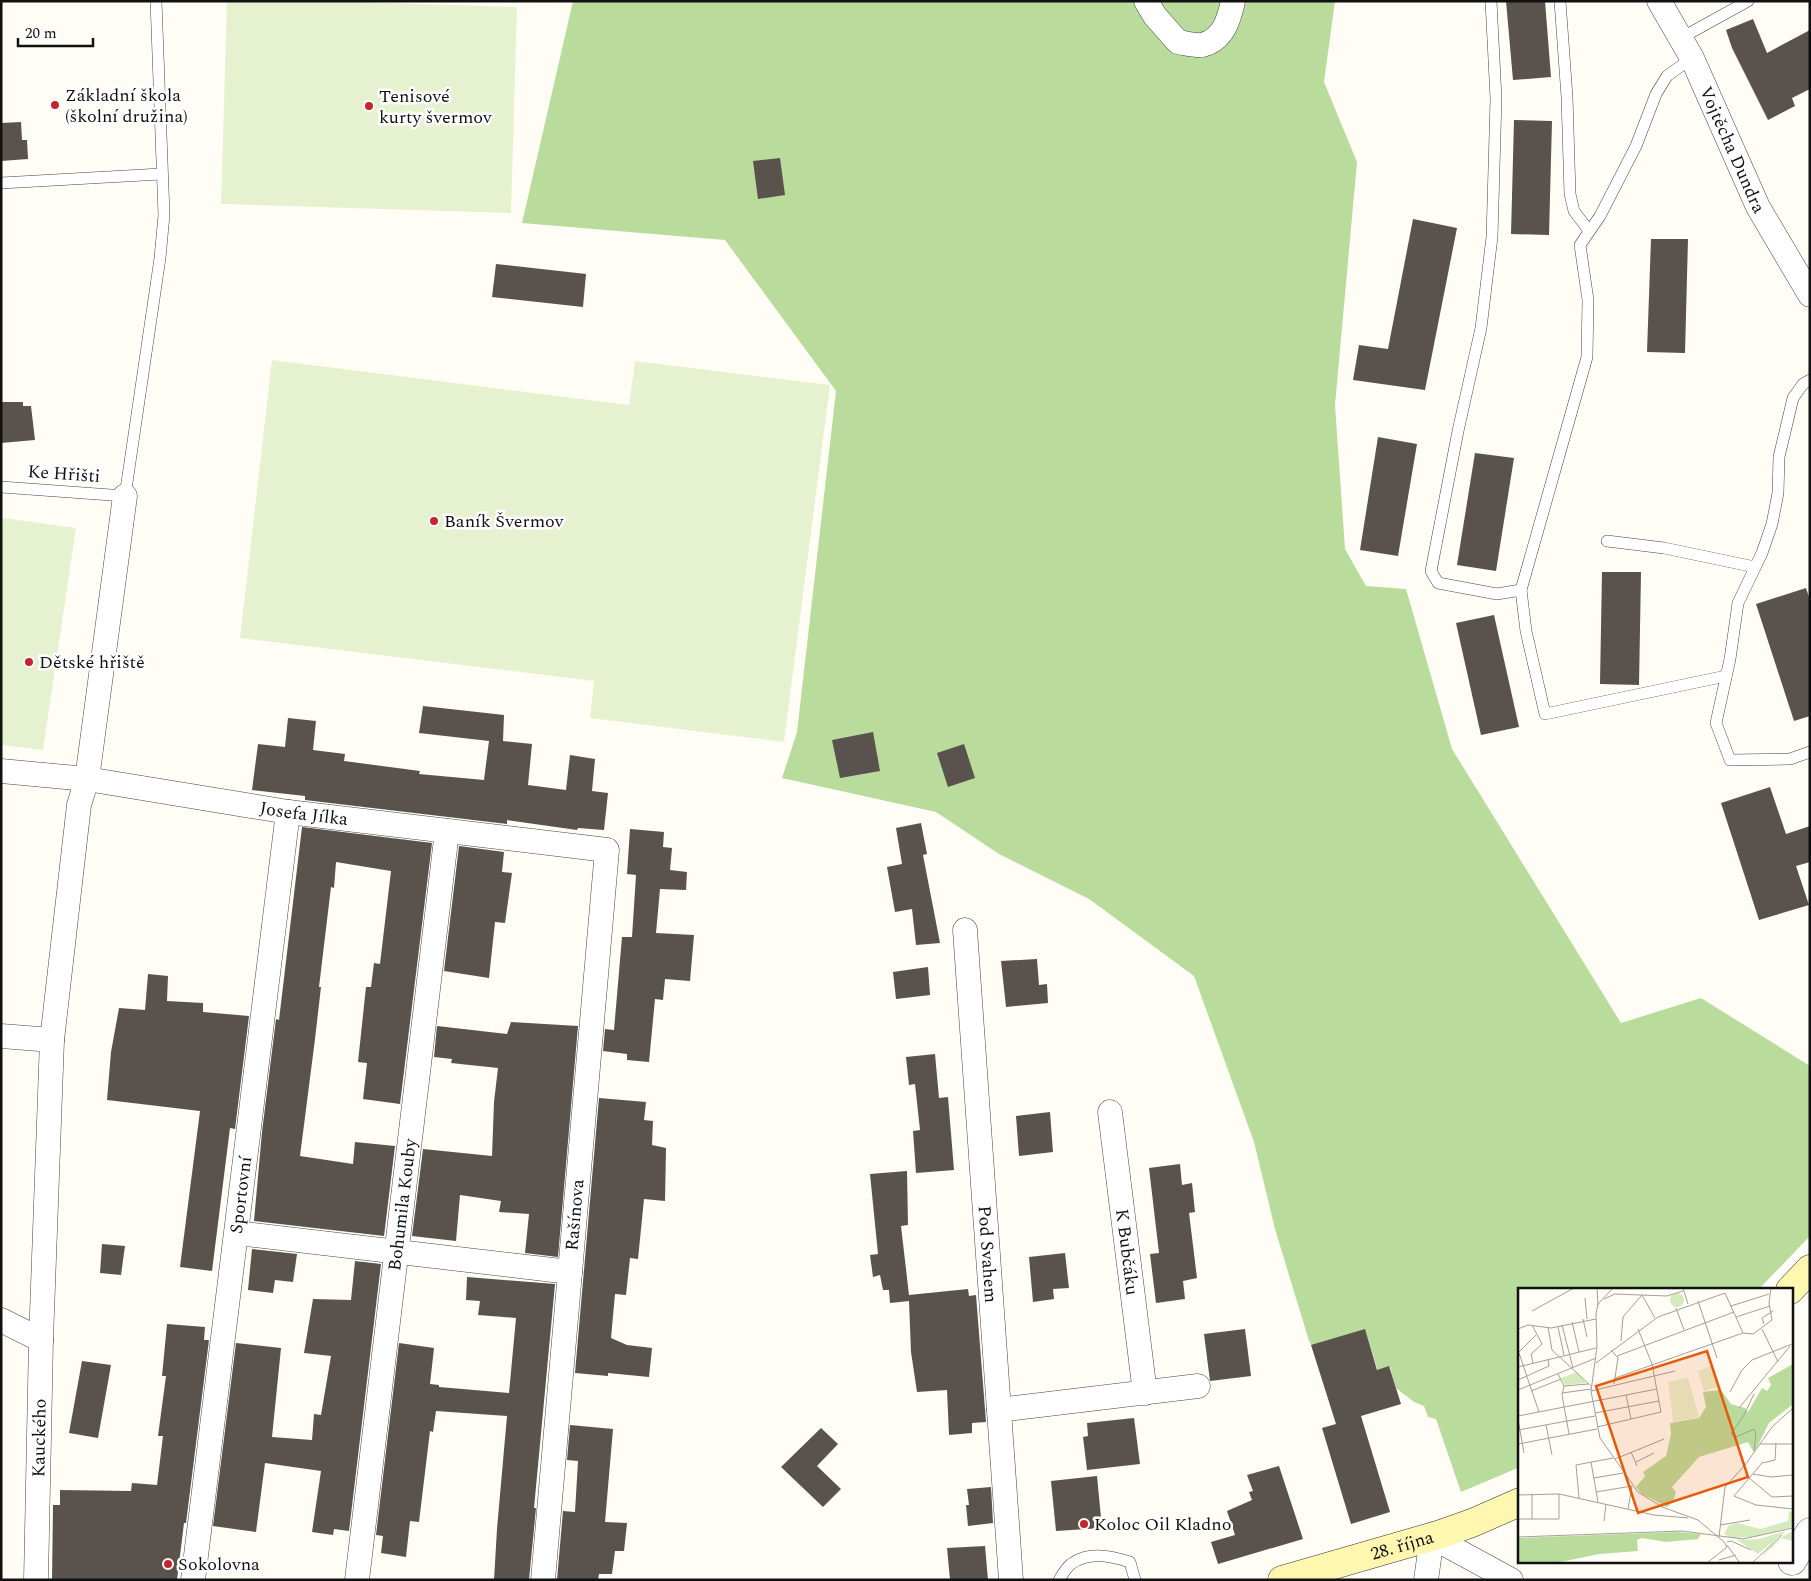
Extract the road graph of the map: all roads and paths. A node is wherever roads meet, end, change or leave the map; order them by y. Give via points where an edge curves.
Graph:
1 (156, 1) edge
2 (1146, 1) edge
3 (1232, 1) edge
4 (1490, 1) edge
5 (1560, 1) edge
6 (1659, 1) edge
7 (1748, 1) edge
8 (1681, 38) junction
9 (1692, 58) junction
10 (161, 174) junction
11 (1, 183) edge
12 (1589, 231) junction
13 (1810, 295) edge
14 (1810, 380) edge
15 (1, 487) edge
16 (125, 496) junction
17 (1607, 541) dead end
18 (1755, 567) junction
19 (1522, 590) junction
20 (1726, 676) junction
21 (1810, 752) edge
22 (1, 771) edge
23 (88, 779) junction
24 (288, 812) junction
25 (447, 831) junction
26 (607, 850) joint
27 (965, 930) dead end
28 (1, 1036) edge
29 (52, 1040) junction
30 (1110, 1112) dead end
31 (237, 1233) junction
32 (397, 1253) junction
33 (1810, 1269) edge
34 (570, 1272) junction
35 (1792, 1288) edge
36 (1, 1320) edge
37 (42, 1340) junction
38 (1198, 1386) dead end
39 (1145, 1393) junction
40 (999, 1410) junction
41 (1518, 1503) edge
42 (1810, 1532) edge
43 (1432, 1537) junction
44 (1794, 1558) edge
45 (1790, 1564) edge
46 (36, 1580) edge
47 (193, 1580) edge
48 (357, 1580) edge
49 (543, 1580) edge
50 (1011, 1580) edge
51 (1058, 1580) edge
52 (1135, 1580) edge
53 (1282, 1580) edge
54 (1426, 1580) edge
55 (1511, 1580) edge
56 (1781, 1580) edge

1 - 10 lane
2 - 3 street via 1178,42 1201,45 1218,36 1228,21
4 - 19 lane via 1496,98 1492,237 1481,328 1431,571 1438,583 1497,594
5 - 12 lane via 1570,194 1574,211
6 - 8 street, Vojtěcha Dundra
7 - 8 lane
8 - 9 street, Vojtěcha Dundra
9 - 12 lane via 1668,76 1656,94 1636,146
9 - 13 street, Vojtěcha Dundra via 1758,207
10 - 11 lane
10 - 16 lane via 164,215 160,258
12 - 19 lane via 1580,246 1588,300 1587,357
14 - 18 lane via 1793,398 1779,457 1778,493 1772,524
15 - 16 lane, Ke Hřišti
16 - 23 street, Kauckého
17 - 18 lane via 1664,548
18 - 20 lane via 1738,603
19 - 20 lane via 1526,631 1544,714
20 - 21 lane via 1716,723 1730,760 1790,759
22 - 23 street, Josefa Jílka
23 - 24 street, Josefa Jílka
23 - 29 street, Kauckého via 79,805
24 - 25 street, Josefa Jílka
24 - 31 street, Sportovní
25 - 26 street, Josefa Jílka
25 - 32 street, Bohumila Kouby
26 - 34 street, Rašínova
27 - 40 street, Pod Svahem
28 - 29 street
29 - 37 street, Kauckého
30 - 39 street, K Bubčáku
31 - 32 street
31 - 47 street, Sportovní
32 - 34 street
32 - 48 street, Bohumila Kouby
33 - 35 main road
34 - 49 street, Rašínova
36 - 37 street
37 - 46 street, Kauckého
38 - 39 street
39 - 40 street
40 - 50 street, Pod Svahem
41 - 43 main road, 28. října
42 - 44 street
43 - 53 main road, 28. října
43 - 54 street
43 - 55 street
45 - 56 street
51 - 52 lane via 1078,1560 1108,1555 1130,1562

